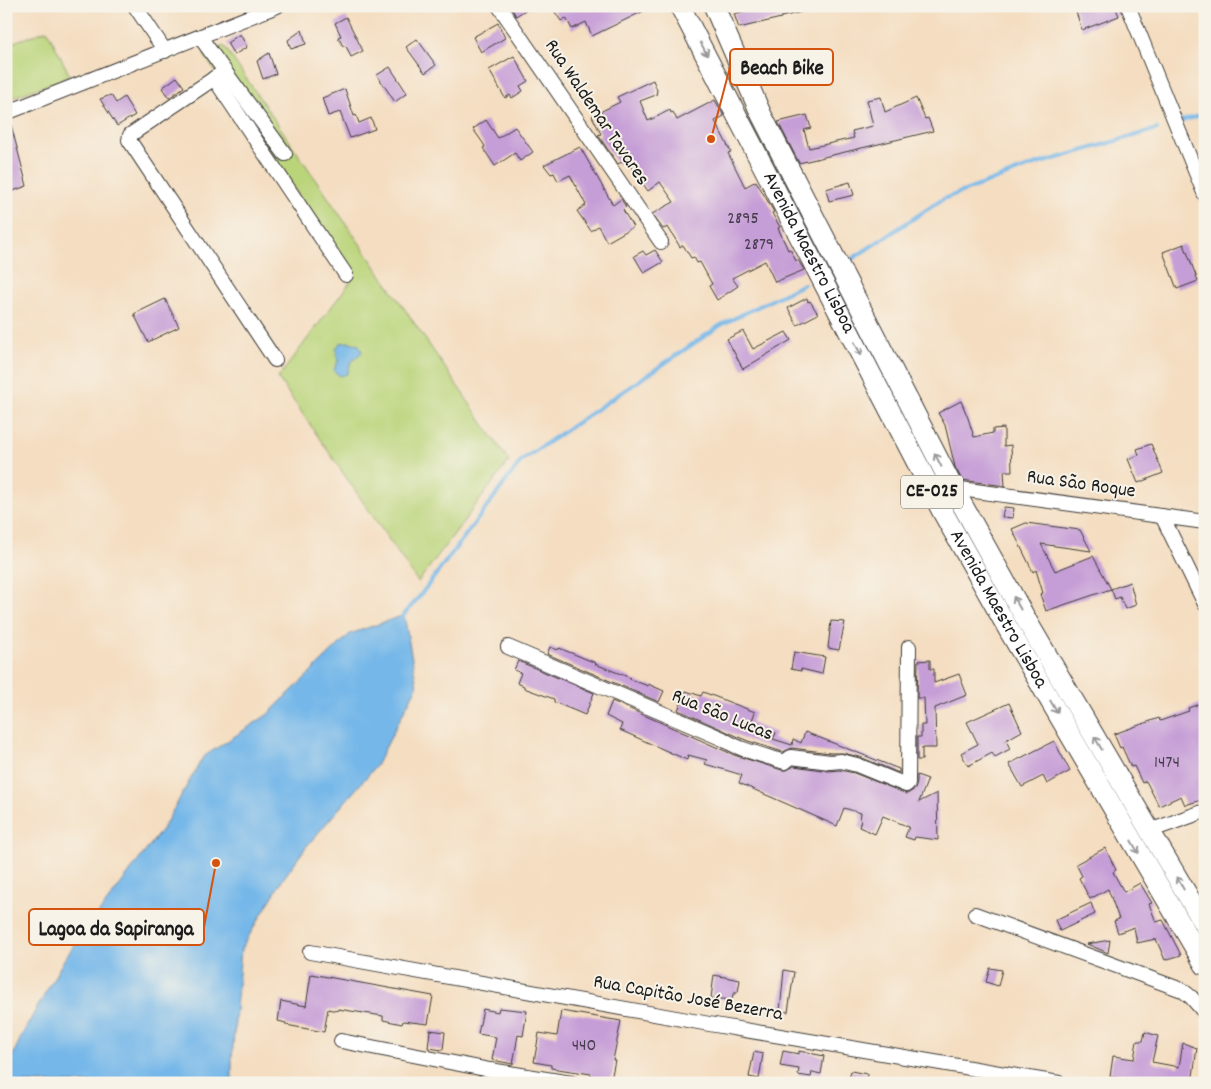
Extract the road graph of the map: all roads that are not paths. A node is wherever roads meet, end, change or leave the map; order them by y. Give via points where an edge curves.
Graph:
1 (135, 6) edge
2 (277, 6) edge
3 (499, 6) edge
4 (680, 6) edge
5 (714, 6) edge
6 (1128, 6) edge
7 (200, 37) junction
8 (165, 51) junction
9 (219, 75) junction
10 (6, 113) edge
11 (285, 154) dead end
12 (1205, 195) edge
13 (661, 242) dead end
14 (346, 274) dead end
15 (275, 360) dead end
16 (953, 488) junction
17 (1162, 516) junction
18 (1205, 522) edge
19 (1205, 604) edge
20 (508, 647) dead end
21 (909, 647) dead end
22 (1205, 811) edge
23 (1150, 831) junction
24 (975, 914) dead end
25 (1205, 926) edge
26 (310, 952) dead end
27 (1205, 966) edge
28 (1205, 1013) edge
29 (341, 1041) dead end
30 (571, 1083) edge
31 (1059, 1083) edge

1 - 8 street
2 - 7 street
3 - 13 street, Rua Waldemar Tavares
4 -> 27 highway, Avenida Maestro Lisboa / CE-025 via 941,509
16 -> 5 highway, Avenida Maestro Lisboa / CE-025 via 761,114
6 - 12 street
7 - 8 street
7 - 9 street
8 - 10 street
9 - 11 street
9 - 14 street
9 - 15 street via 130,135 129,140
16 - 17 street, Rua São Roque
23 -> 16 highway, Avenida Maestro Lisboa / CE-025
17 - 18 street, Rua São Roque
17 - 19 street
20 - 21 street, Rua São Lucas via 728,744 785,762 791,757 840,761 906,785
22 - 23 street
25 -> 23 highway, Avenida Maestro Lisboa / CE-025
24 - 28 street via 1182,990
26 - 31 street, Rua Capitão José Bezerra
29 - 30 street

